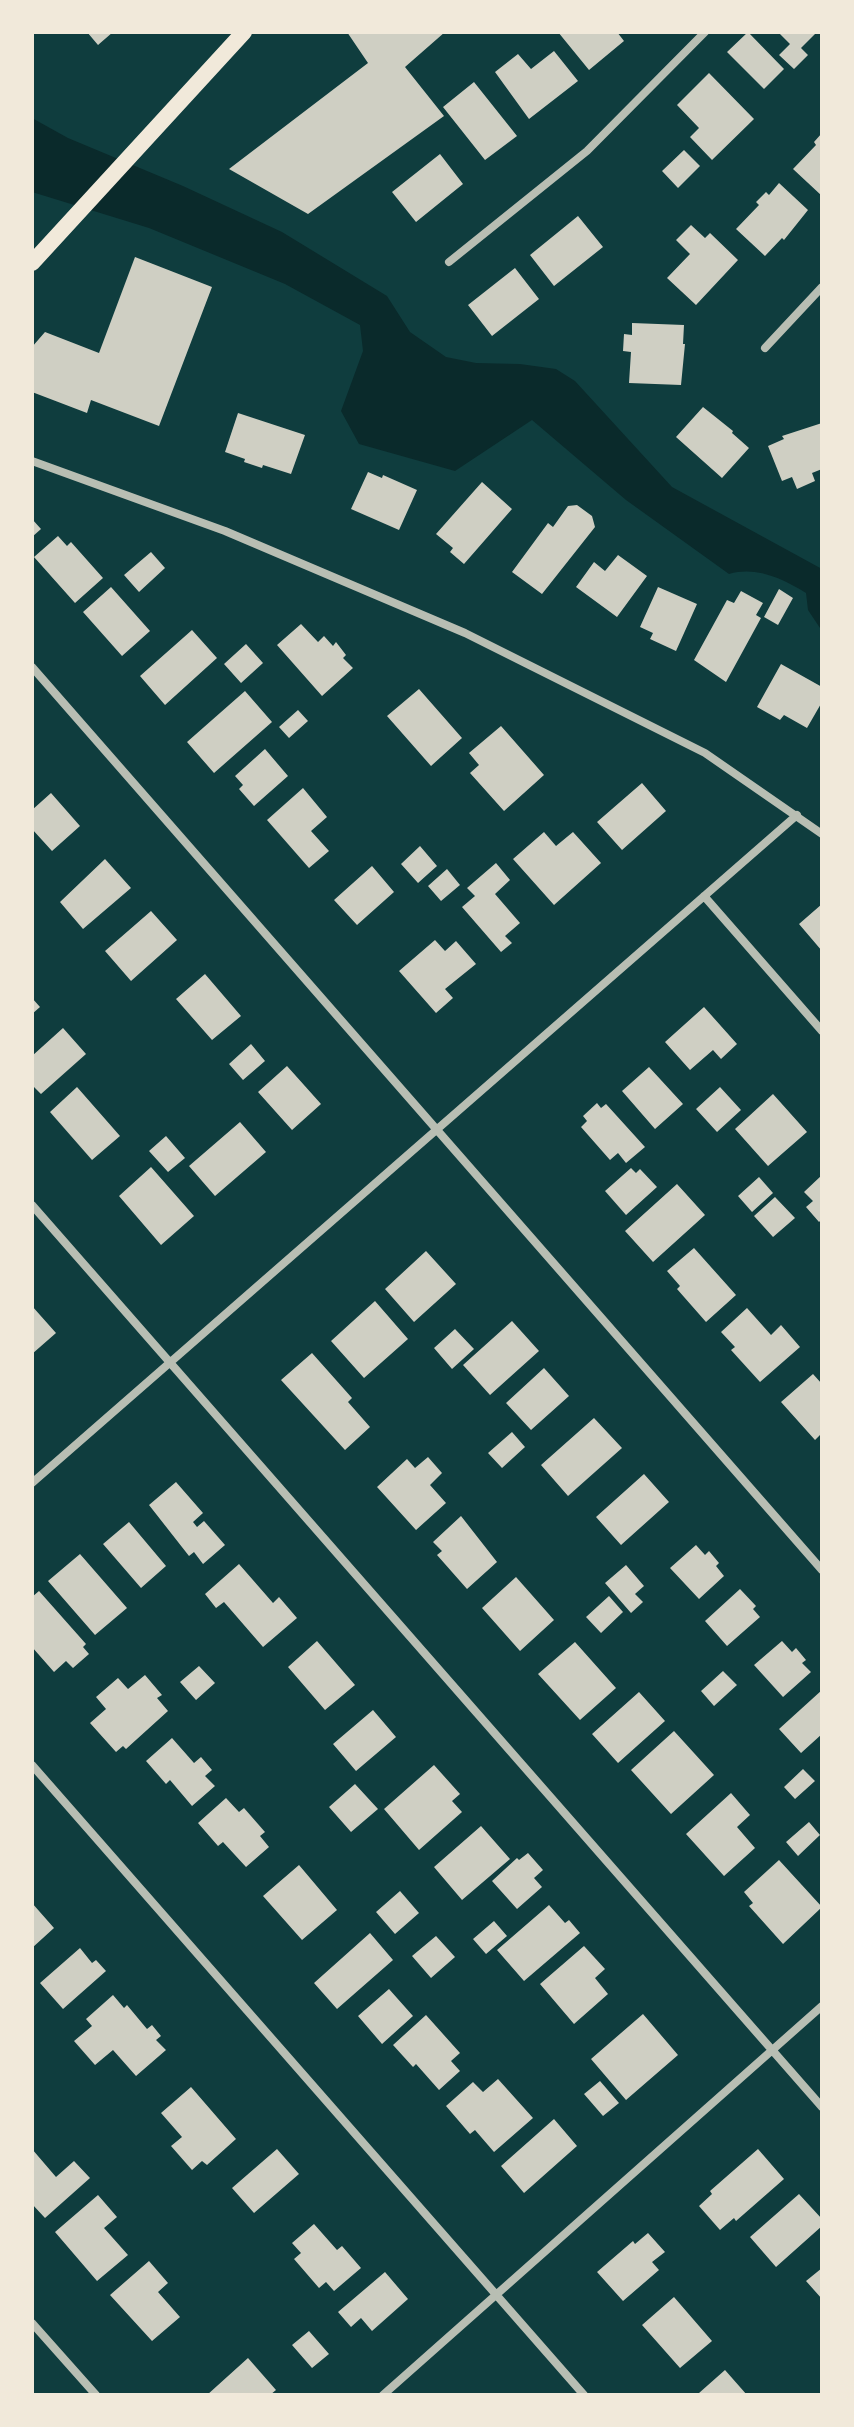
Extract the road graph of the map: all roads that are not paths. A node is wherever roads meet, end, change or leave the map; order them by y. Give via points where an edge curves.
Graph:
1 (244, 32) edge
2 (705, 32) edge
3 (449, 262) dead end
4 (32, 263) edge
5 (822, 287) edge
6 (765, 348) dead end
7 (32, 461) edge
8 (32, 667) edge
9 (797, 815) junction
10 (822, 834) edge
11 (704, 896) junction
12 (822, 1031) edge
13 (436, 1128) junction
14 (32, 1205) edge
15 (169, 1363) junction
16 (32, 1483) edge
17 (822, 1570) edge
18 (32, 1765) edge
19 (822, 2006) edge
20 (772, 2050) junction
21 (822, 2107) edge
22 (495, 2294) junction
23 (32, 2323) edge
24 (96, 2395) edge
25 (383, 2395) edge
26 (584, 2395) edge

1 - 4 main road
2 - 3 street via 587,151
5 - 6 street
7 - 9 street via 225,531 465,633 705,753
8 - 13 street
9 - 10 street
9 - 11 street
11 - 12 street
11 - 13 street
13 - 15 street
13 - 17 street
14 - 15 street
15 - 16 street
15 - 20 street
18 - 22 street
19 - 20 street
20 - 21 street
20 - 22 street
22 - 25 street
22 - 26 street
23 - 24 street

